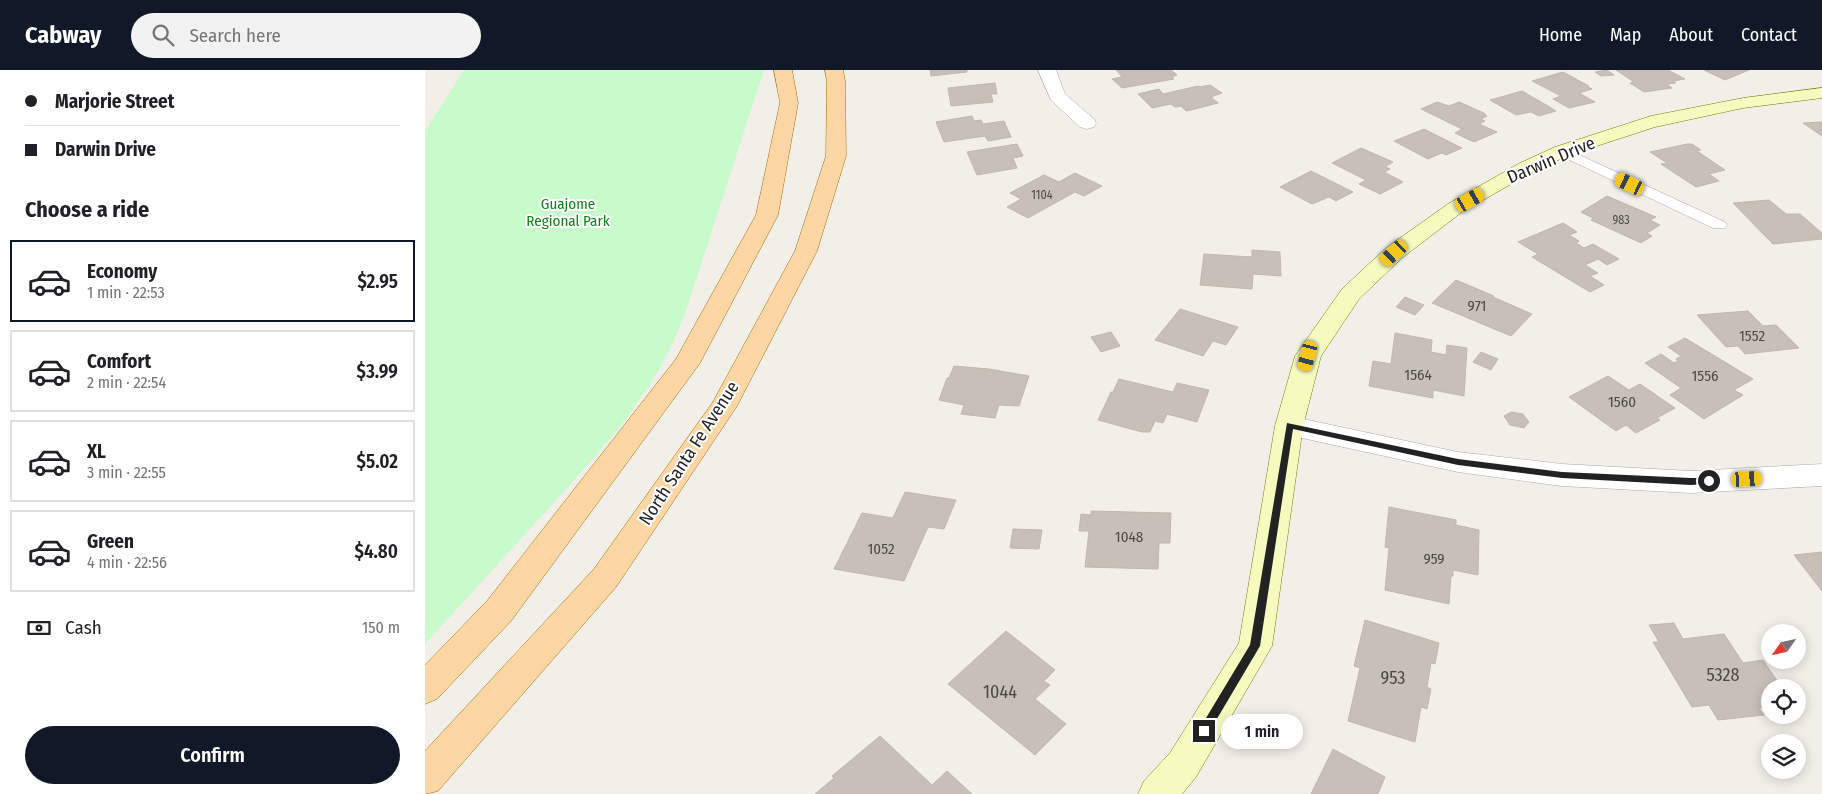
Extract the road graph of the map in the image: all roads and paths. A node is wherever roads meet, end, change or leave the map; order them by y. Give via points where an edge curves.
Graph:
1 (783, 70) edge
2 (834, 70) edge
3 (1047, 70) edge
4 (1822, 93) edge
5 (1087, 123) dead end
6 (1562, 151) junction
7 (1719, 225) dead end
8 (1289, 426) junction
9 (1822, 475) edge
10 (425, 688) edge
11 (425, 778) edge
12 (1157, 794) edge

1 - 10 main road via 789,103 767,215 687,363 499,611
2 - 11 main road, North Santa Fe Avenue via 837,156 807,251 724,406 605,578
3 - 5 street via 1057,96
4 - 6 street, Darwin Drive via 1743,103 1651,122
6 - 7 lane
6 - 8 street, Darwin Drive via 1527,166 1455,208 1394,253 1350,294 1308,356
8 - 9 street via 1458,462 1562,475 1691,482
8 - 12 street, Darwin Drive via 1255,646 1183,765

